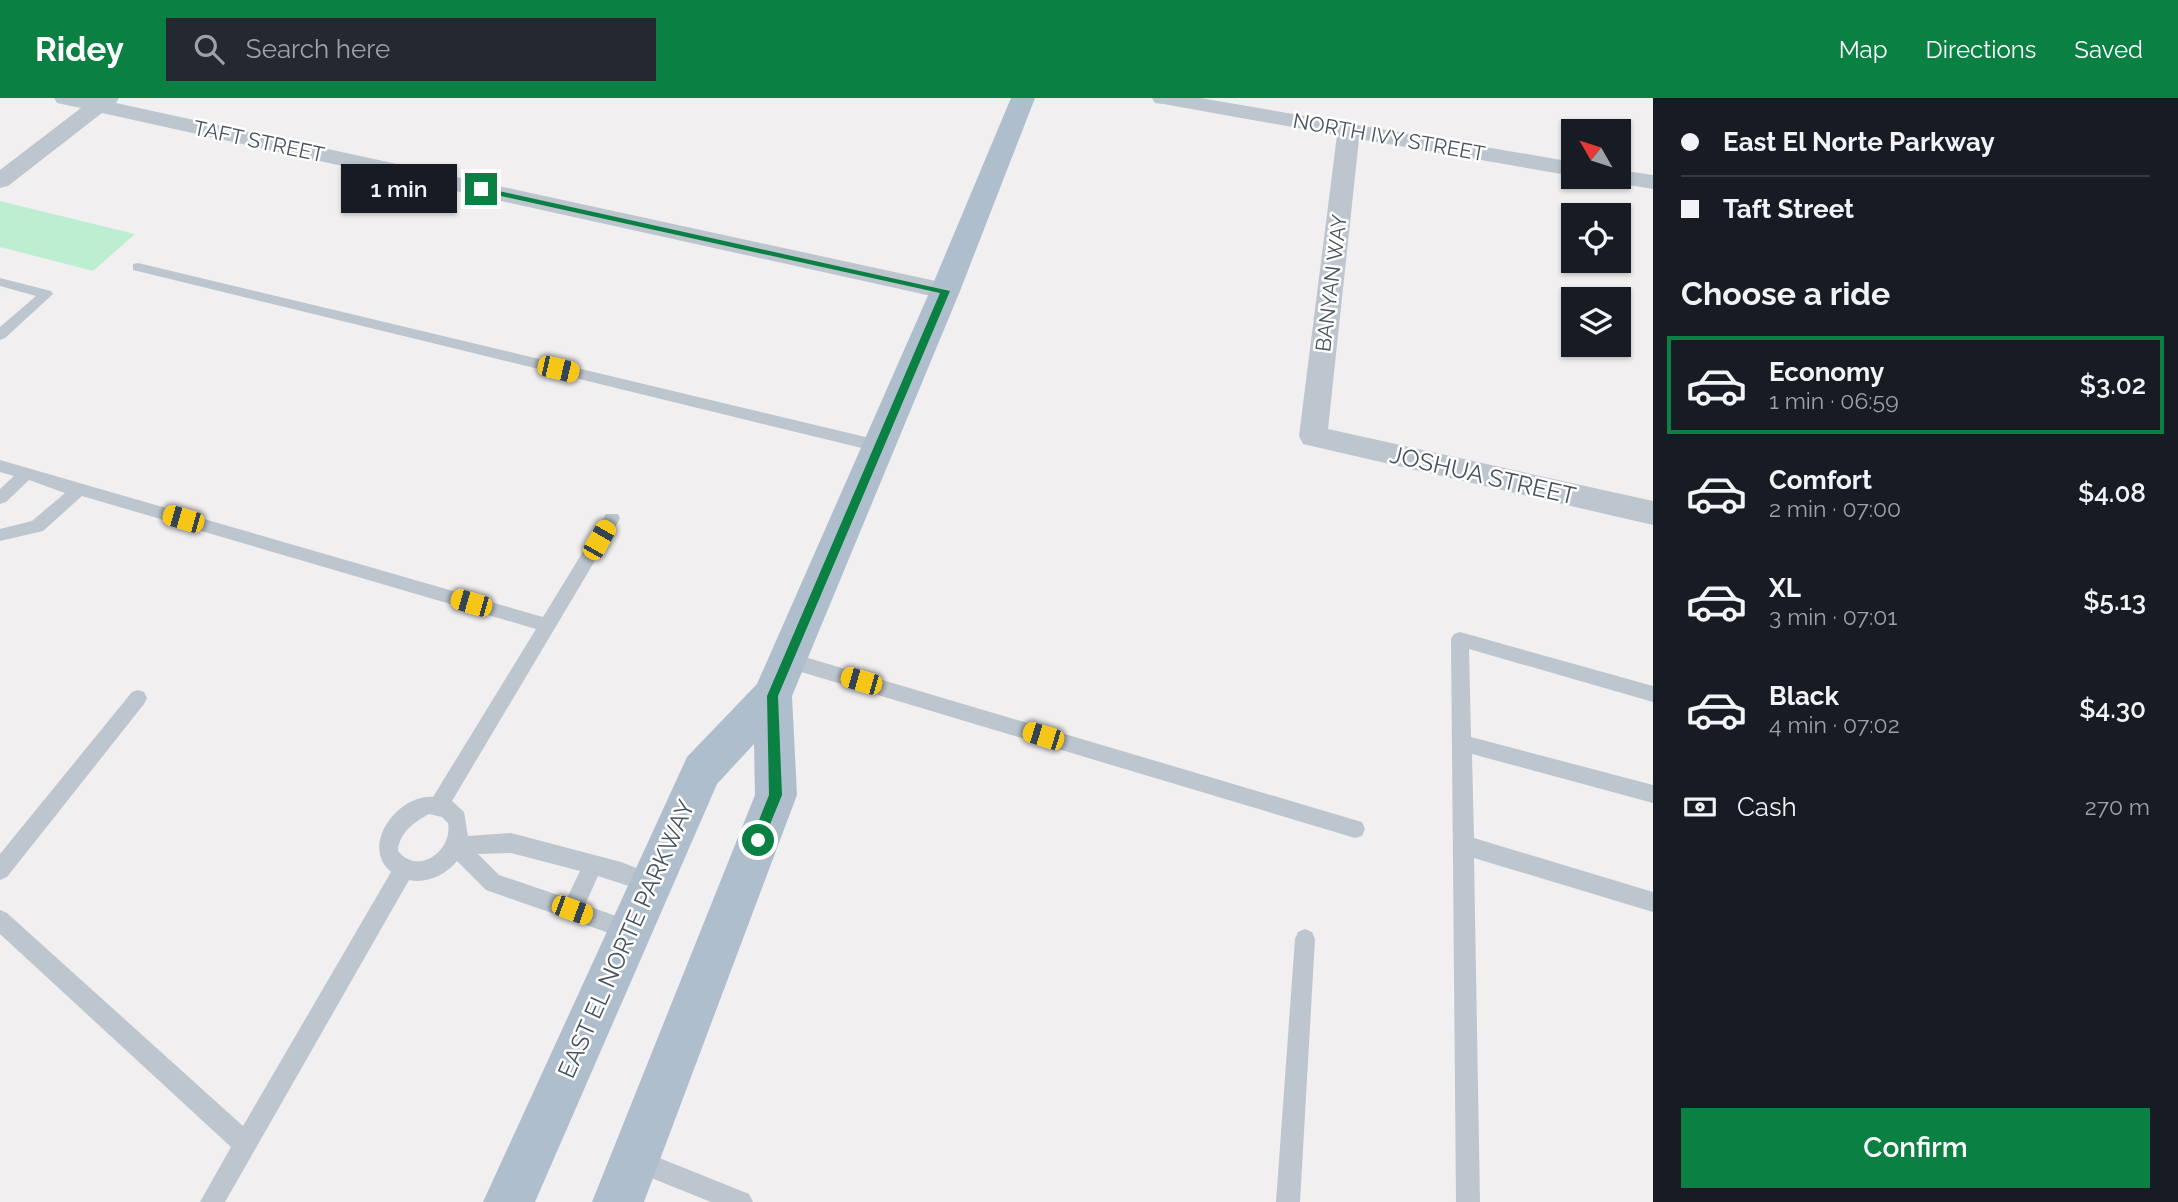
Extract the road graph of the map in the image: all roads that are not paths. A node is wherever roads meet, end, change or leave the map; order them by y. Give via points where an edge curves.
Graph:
1 (65, 98) edge
2 (1023, 98) edge
3 (1163, 98) edge
4 (103, 102) edge
5 (1349, 131) junction
6 (1561, 167) edge
7 (1631, 179) edge
8 (0, 181) edge
9 (1653, 183) edge
10 (138, 267) dead end
11 (0, 282) edge
12 (945, 291) junction
13 (0, 335) edge
14 (1314, 436) joint
15 (878, 446) junction
16 (0, 466) edge
17 (27, 473) junction
18 (0, 498) edge
19 (1653, 513) edge
20 (612, 518) dead end
21 (0, 535) edge
22 (549, 626) junction
23 (780, 678) junction
24 (1653, 694) edge
25 (138, 698) dead end
26 (1462, 743) junction
27 (1653, 794) edge
28 (439, 805) junction
29 (1354, 829) dead end
30 (1464, 845) junction
31 (456, 846) junction
32 (593, 865) junction
33 (404, 869) junction
34 (0, 870) edge
35 (650, 883) junction
36 (1653, 902) edge
37 (572, 910) junction
38 (0, 920) edge
39 (629, 930) junction
40 (1305, 939) dead end
41 (246, 1145) junction
42 (634, 1160) junction
43 (212, 1202) edge
44 (509, 1202) edge
45 (618, 1202) edge
46 (741, 1202) edge
47 (1288, 1202) edge
48 (1468, 1202) edge

1 - 4 street, TAFT STREET
2 - 12 main road, EAST EL NORTE PARKWAY
3 - 5 street, NORTH IVY STREET
4 - 8 street
4 - 12 street, TAFT STREET
5 - 6 street, NORTH IVY STREET
5 - 14 street, BANYAN WAY
7 - 9 street
10 - 15 lane
11 - 13 lane via 46,294
12 - 15 main road, EAST EL NORTE PARKWAY
14 - 19 street, JOSHUA STREET
15 - 23 main road, EAST EL NORTE PARKWAY
16 - 17 lane
17 - 18 lane
17 - 21 lane via 77,491 37,526
17 - 22 lane
20 - 22 lane
22 - 28 lane
23 - 29 lane
23 - 35 main road, EAST EL NORTE PARKWAY via 702,771
23 - 42 main road, EAST EL NORTE PARKWAY via 776,795
24 - 26 lane via 1460,639
25 - 34 lane
26 - 27 lane
26 - 30 lane
28 - 31 lane via 456,816
28 - 33 lane via 418,808 393,831 390,853
30 - 36 lane
30 - 48 lane
31 - 32 lane via 511,844
31 - 33 lane via 450,856 428,870
31 - 37 lane via 493,883
32 - 35 lane
32 - 37 lane
33 - 41 lane
35 - 39 main road, EAST EL NORTE PARKWAY
37 - 39 lane
38 - 41 lane
39 - 44 main road, EAST EL NORTE PARKWAY
40 - 47 lane
41 - 43 lane
42 - 45 main road, EAST EL NORTE PARKWAY
42 - 46 lane

